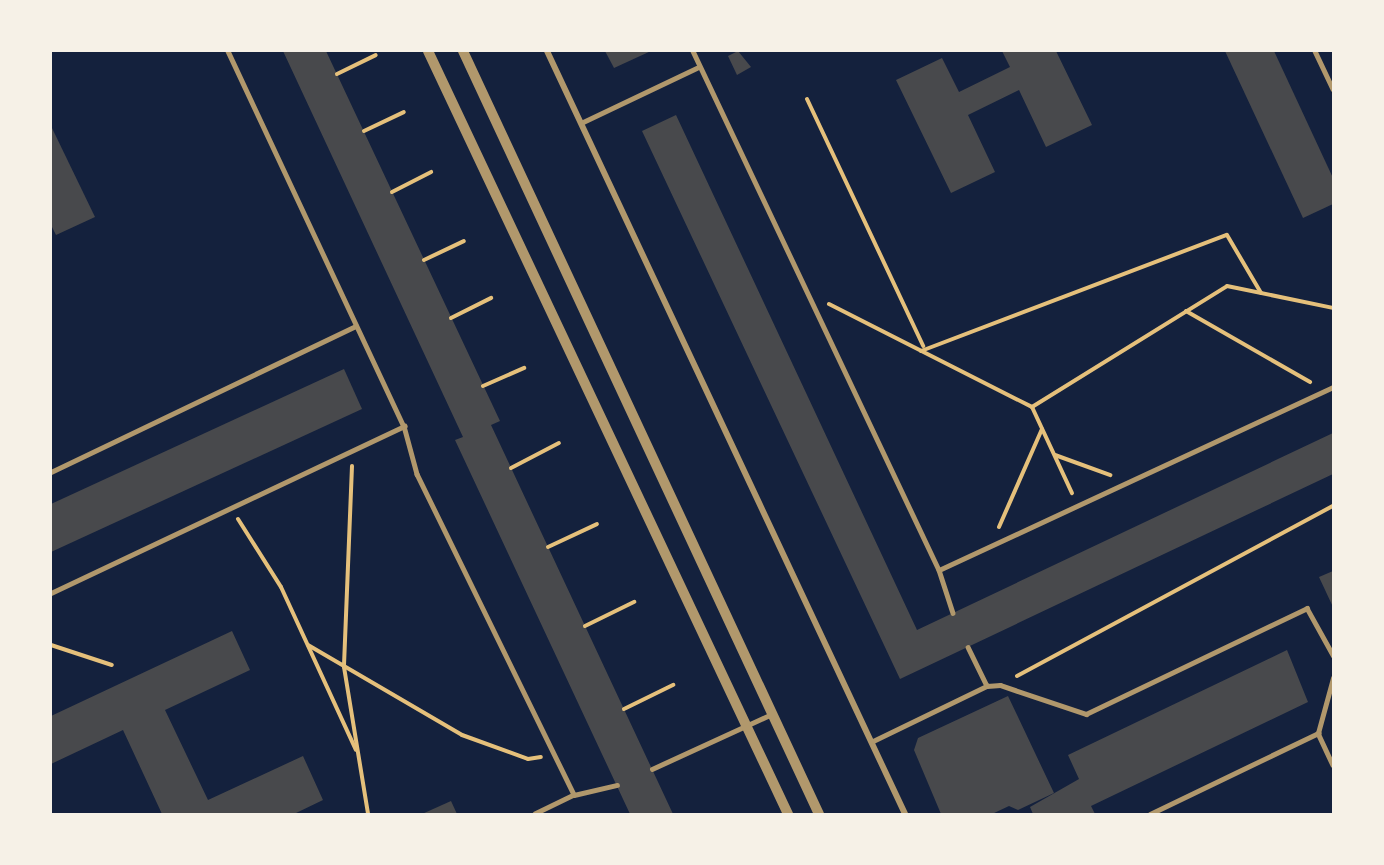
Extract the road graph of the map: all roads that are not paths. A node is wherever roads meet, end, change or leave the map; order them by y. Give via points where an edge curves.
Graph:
1 (228, 51) edge
2 (428, 51) edge
3 (463, 51) edge
4 (547, 51) edge
5 (693, 51) edge
6 (1315, 51) edge
7 (697, 68) junction
8 (1333, 89) edge
9 (581, 123) junction
10 (356, 326) junction
11 (1333, 387) edge
12 (404, 426) junction
13 (51, 472) edge
14 (939, 570) junction
15 (51, 593) edge
16 (953, 613) dead end
17 (968, 647) dead end
18 (1333, 655) edge
19 (1333, 678) edge
20 (987, 686) junction
21 (773, 714) junction
22 (747, 727) junction
23 (1318, 733) junction
24 (871, 742) junction
25 (1333, 765) edge
26 (652, 769) dead end
27 (617, 785) dead end
28 (574, 795) junction
29 (535, 814) edge
30 (788, 814) edge
31 (819, 814) edge
32 (905, 814) edge
33 (1150, 814) edge

1 - 10 lane
2 - 22 street
3 - 21 street
4 - 9 street
5 - 7 lane
6 - 8 lane
7 - 9 lane
7 - 14 lane
9 - 24 street
10 - 12 lane
10 - 13 lane
11 - 14 lane
12 - 15 lane
12 - 28 lane via 417,474
14 - 16 lane
17 - 20 lane
18 - 20 lane via 1307,608 1086,714 1000,685
19 - 23 lane
20 - 24 lane
21 - 22 lane
21 - 31 street
22 - 26 lane
22 - 30 street
23 - 25 lane
23 - 33 lane
24 - 32 street
27 - 28 lane
28 - 29 lane

